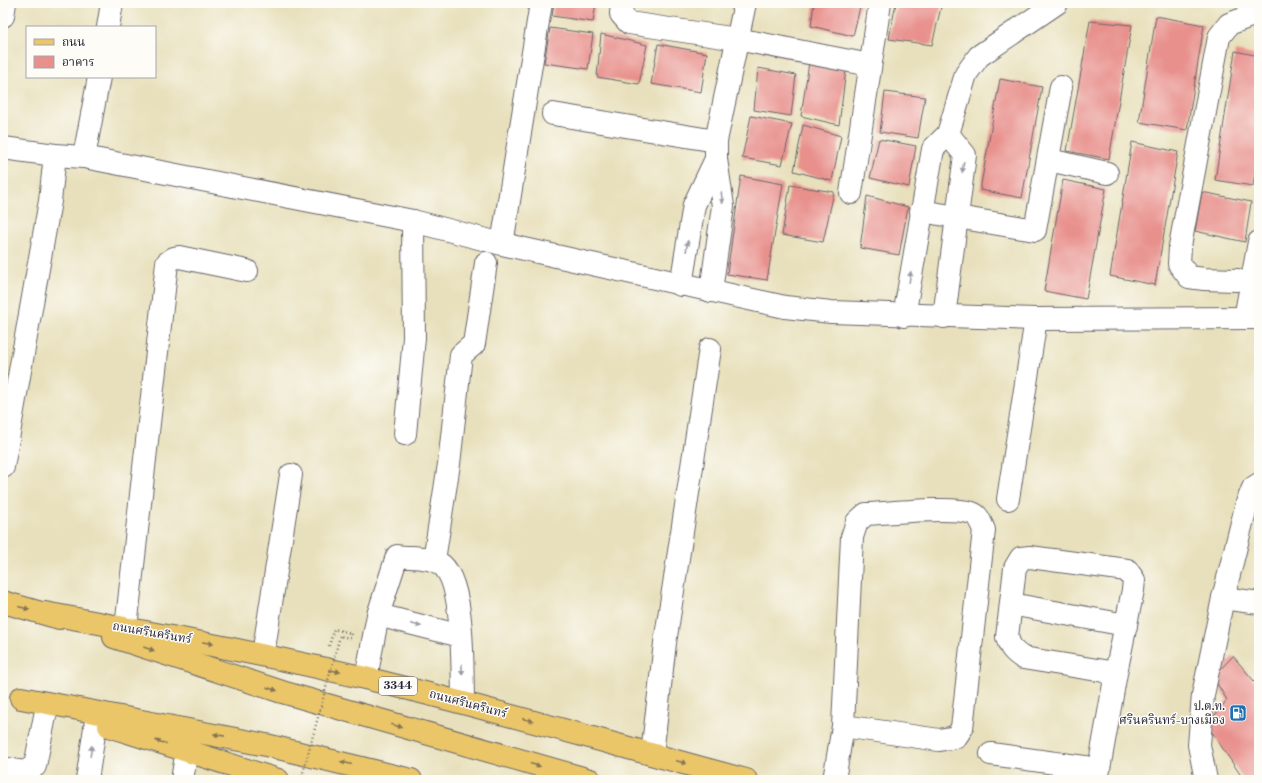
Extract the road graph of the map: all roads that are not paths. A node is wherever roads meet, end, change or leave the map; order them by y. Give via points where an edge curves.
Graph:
1 (5, 3) edge
2 (112, 3) edge
3 (541, 3) edge
4 (622, 3) edge
5 (745, 3) edge
6 (880, 3) edge
7 (1057, 3) edge
8 (1259, 13) edge
9 (3, 16) edge
10 (108, 26) edge
11 (737, 39) junction
12 (870, 65) junction
13 (99, 78) edge
14 (1061, 87) dead end
15 (553, 114) dead end
16 (948, 134) junction
17 (3, 148) edge
18 (716, 150) junction
19 (55, 155) junction
20 (84, 156) junction
21 (1049, 160) junction
22 (1107, 173) dead end
23 (851, 193) dead end
24 (921, 211) junction
25 (956, 215) junction
26 (413, 221) junction
27 (1259, 242) edge
28 (502, 244) junction
29 (486, 263) dead end
30 (247, 271) dead end
31 (1237, 280) dead end
32 (681, 285) junction
33 (710, 291) junction
34 (904, 316) junction
35 (944, 317) junction
36 (1252, 318) edge
37 (1036, 319) junction
38 (710, 349) dead end
39 (405, 434) dead end
40 (3, 467) edge
41 (291, 476) dead end
42 (1259, 484) edge
43 (1008, 499) dead end
44 (434, 560) junction
45 (1223, 598) junction
46 (3, 602) edge
47 (1259, 603) edge
48 (1010, 604) junction
49 (45, 613) junction
50 (378, 615) junction
51 (1126, 624) junction
52 (126, 628) junction
53 (461, 636) junction
54 (263, 655) junction
55 (1116, 673) junction
56 (366, 678) junction
57 (12, 695) edge
58 (463, 702) junction
59 (47, 706) junction
60 (96, 722) junction
61 (843, 726) junction
62 (187, 750) junction
63 (652, 754) junction
64 (991, 754) dead end
65 (3, 768) edge
66 (1098, 775) edge
67 (87, 780) edge
68 (182, 780) edge
69 (278, 780) edge
70 (411, 780) edge
71 (590, 780) edge
72 (746, 780) edge
73 (834, 780) edge
74 (1206, 780) edge

1 - 9 street
2 - 10 street
3 - 28 street
4 - 11 street via 622,14 629,23
5 - 11 street
6 - 12 street
7 - 16 street via 979,56 966,74
8 - 31 street via 1229,24 1218,37 1180,246 1179,264 1189,277
11 - 12 street
11 - 18 street
12 - 23 street
13 - 20 street
14 - 21 street
15 - 18 street
16 - 24 street via 933,149
16 -> 25 street via 965,155
17 - 19 street
32 -> 18 street via 694,205
18 -> 33 street via 723,206
19 - 20 street
19 - 40 street via 50,200
20 - 26 street
21 - 22 street
21 - 25 street via 1035,230
24 - 25 street
34 -> 24 street
25 - 35 street
26 - 28 street
26 - 39 street via 414,338
27 - 36 street
28 - 32 street
29 - 44 street via 474,344 461,355 449,464
30 - 52 street via 179,257 167,263
32 - 33 street
33 - 34 street via 793,308
34 - 35 street
35 - 37 street
36 - 37 street
37 - 43 street
38 - 63 street via 666,635
41 - 54 street
42 - 45 street via 1253,488 1246,502
44 - 50 street via 397,556
44 - 53 street via 441,564 451,579 460,614
45 - 47 street
45 - 74 street via 1203,695 1199,745
46 -> 49 main road, ถนนศรีนครินทร์ / 3344
48 - 51 street
48 - 51 street via 1015,568 1021,558 1128,570 1134,580
48 - 55 street via 1007,638 1015,653 1023,658
49 - 52 main road, ถนนศรีนครินทร์ / 3344
49 -> 71 main road, ถนนศรีนครินทร์ / 3344 via 282,692
50 -> 53 street
50 - 56 street
51 - 55 street
52 -> 54 main road, ถนนศรีนครินทร์ / 3344
53 -> 58 street
54 -> 56 main road, ถนนศรีนครินทร์ / 3344
55 - 66 street
56 - 58 main road, ถนนศรีนครินทร์ / 3344
57 - 59 main road
70 -> 57 main road via 266,745
58 -> 63 main road, ถนนศรีนครินทร์ / 3344
59 - 60 main road
59 - 65 street via 35,766 24,772
62 -> 60 main road
67 -> 60 street
61 - 61 street via 939,740 956,737 962,728 984,530 980,520 973,513 955,510 866,514 857,522 852,537
61 - 73 street
62 - 68 street
62 - 69 main road
63 -> 72 main road, ถนนศรีนครินทร์ / 3344
64 - 66 street

